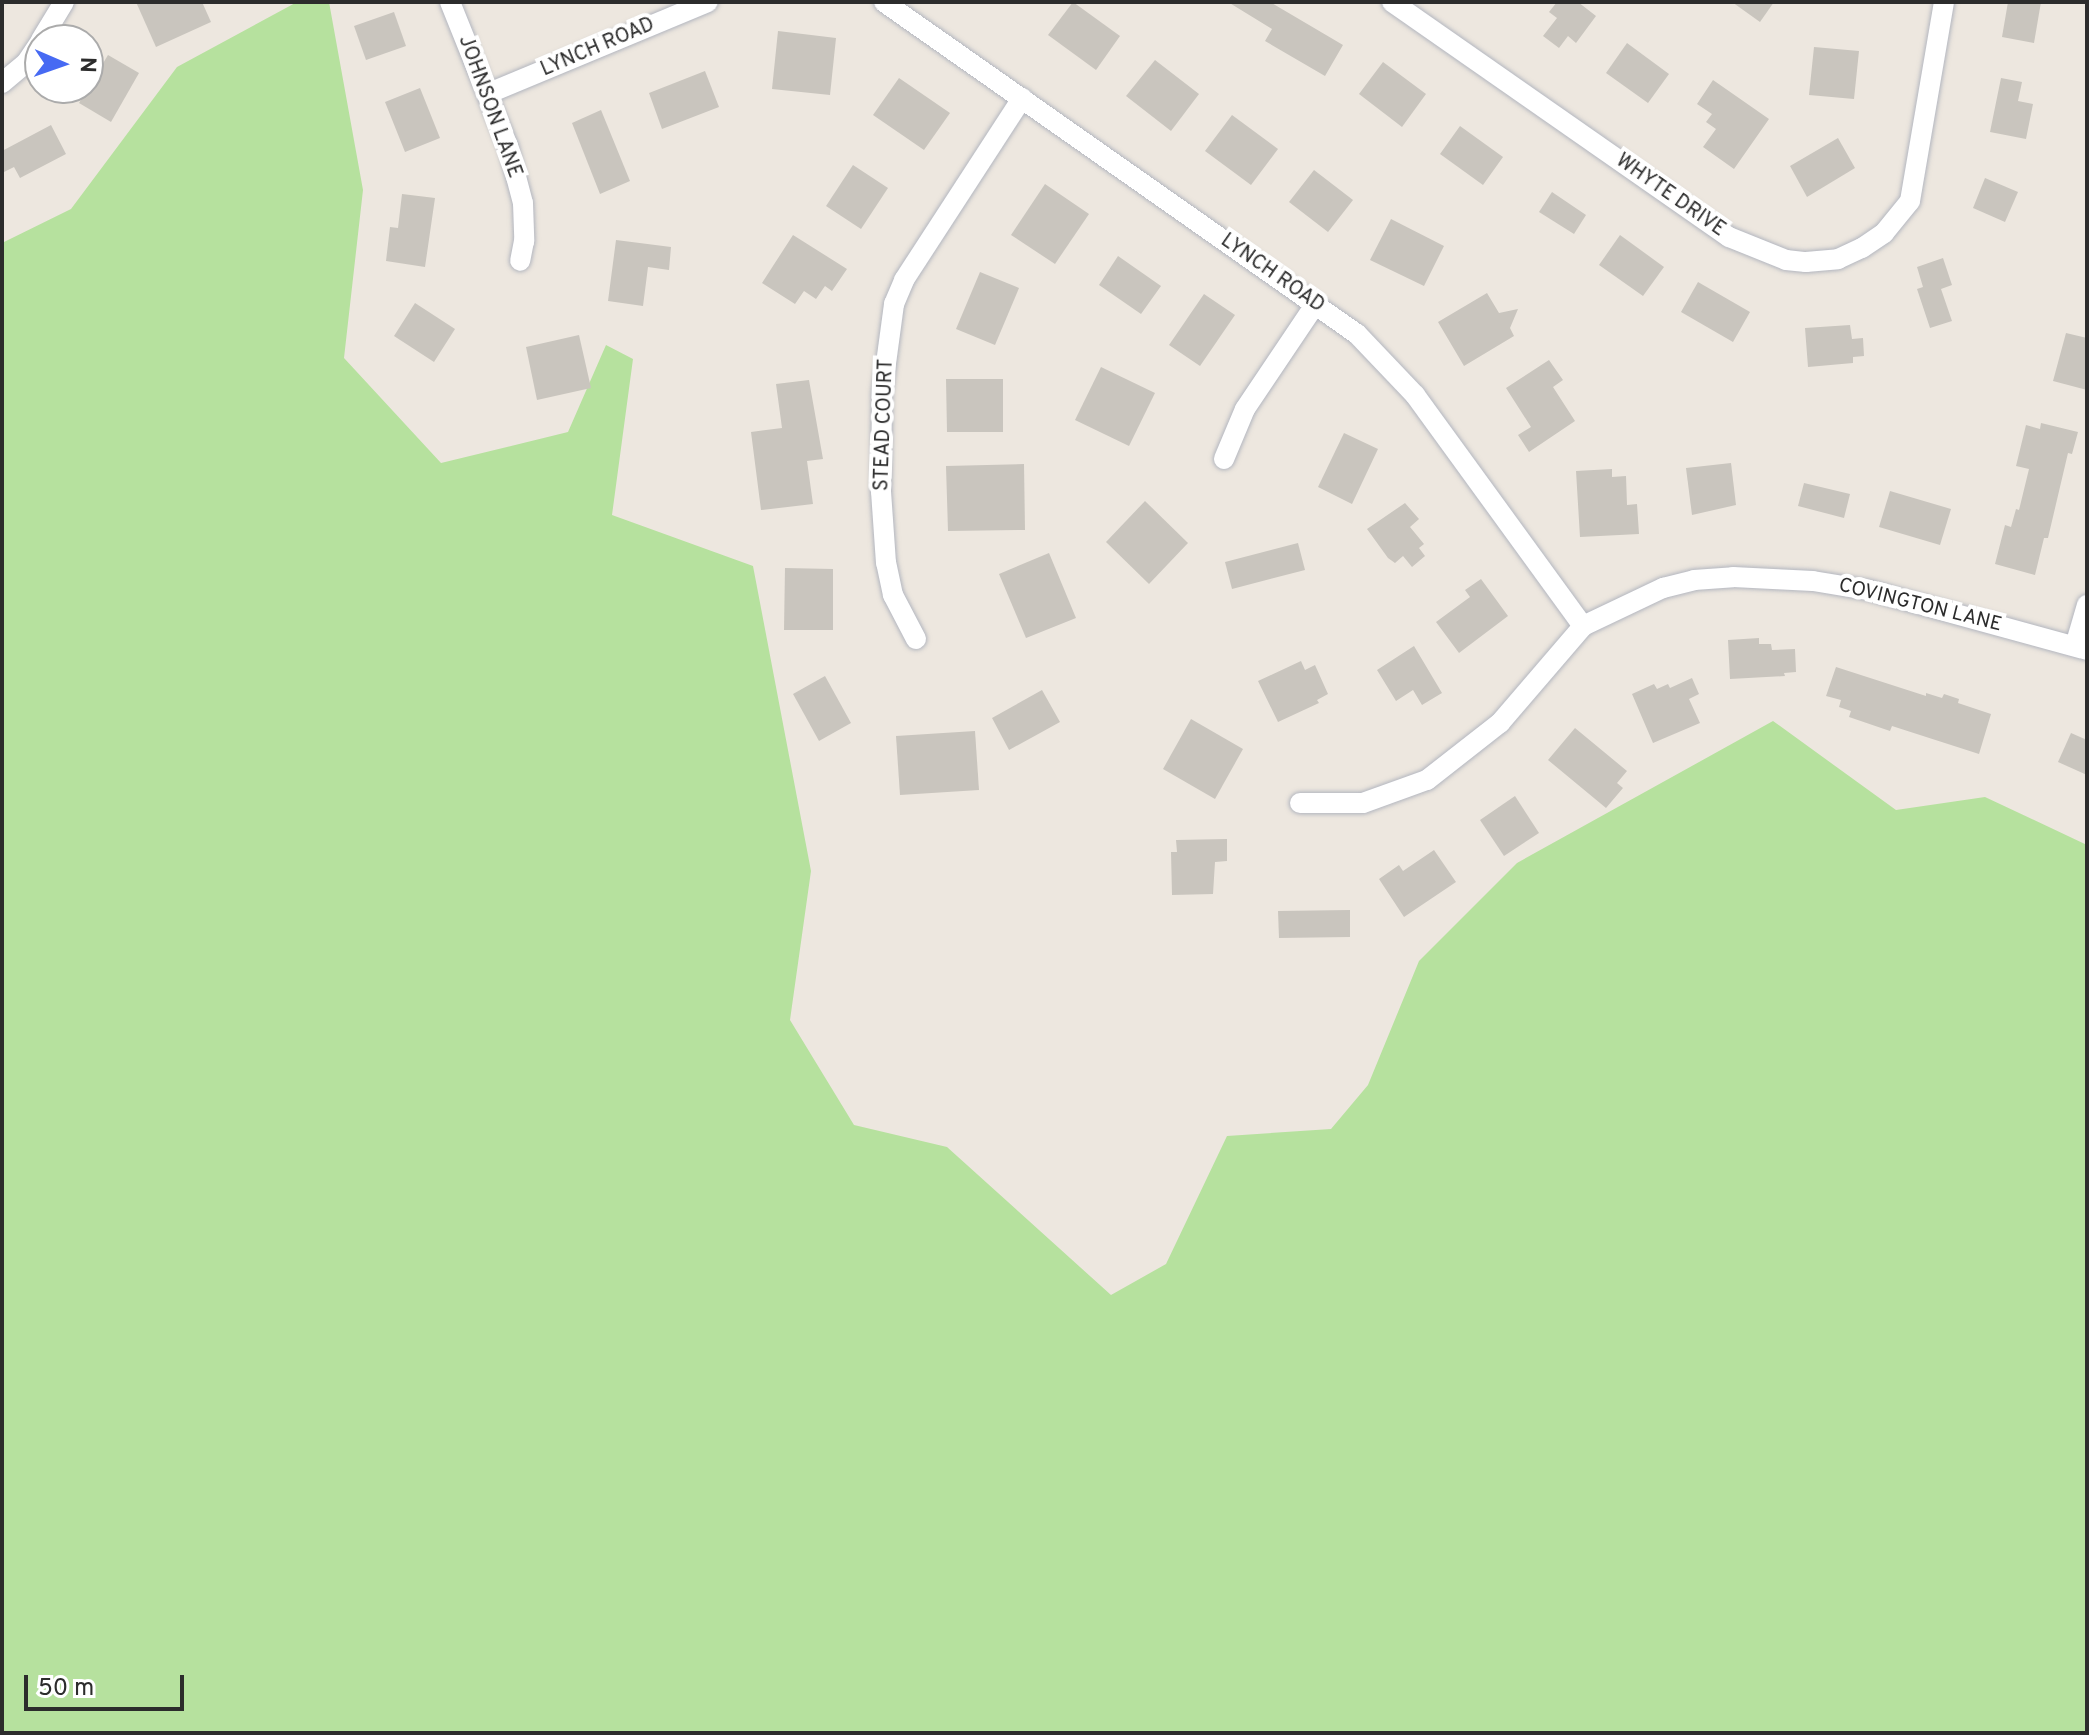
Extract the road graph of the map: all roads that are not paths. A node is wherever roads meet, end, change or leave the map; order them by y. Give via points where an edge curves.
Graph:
1 (64, 2) edge
2 (450, 2) edge
3 (708, 2) edge
4 (884, 2) edge
5 (1392, 2) edge
6 (1944, 2) edge
7 (51, 24) edge
8 (24, 65) edge
9 (2, 83) edge
10 (487, 94) junction
11 (1022, 98) junction
12 (520, 261) dead end
13 (1315, 305) junction
14 (1224, 459) dead end
15 (2087, 605) edge
16 (1583, 626) junction
17 (916, 639) dead end
18 (2081, 648) edge
19 (1300, 803) dead end

1 - 7 street
2 - 10 street, JOHNSON LANE
3 - 10 street, LYNCH ROAD
4 - 11 street, LYNCH ROAD
5 - 6 street, WHYTE DRIVE via 1729,237 1786,260 1806,262 1838,259 1862,248 1884,233 1910,201
8 - 9 street
10 - 12 street, JOHNSON LANE via 523,203
11 - 13 street, LYNCH ROAD
11 - 17 street, STEAD COURT via 904,280 894,304 882,393 881,491 893,595
13 - 14 street via 1245,409
13 - 16 street, LYNCH ROAD via 1357,334 1415,395
15 - 18 street
16 - 18 street, COVINGTON LANE via 1663,588 1733,577 1868,590
16 - 19 street, COVINGTON LANE via 1500,723 1427,780 1363,803

